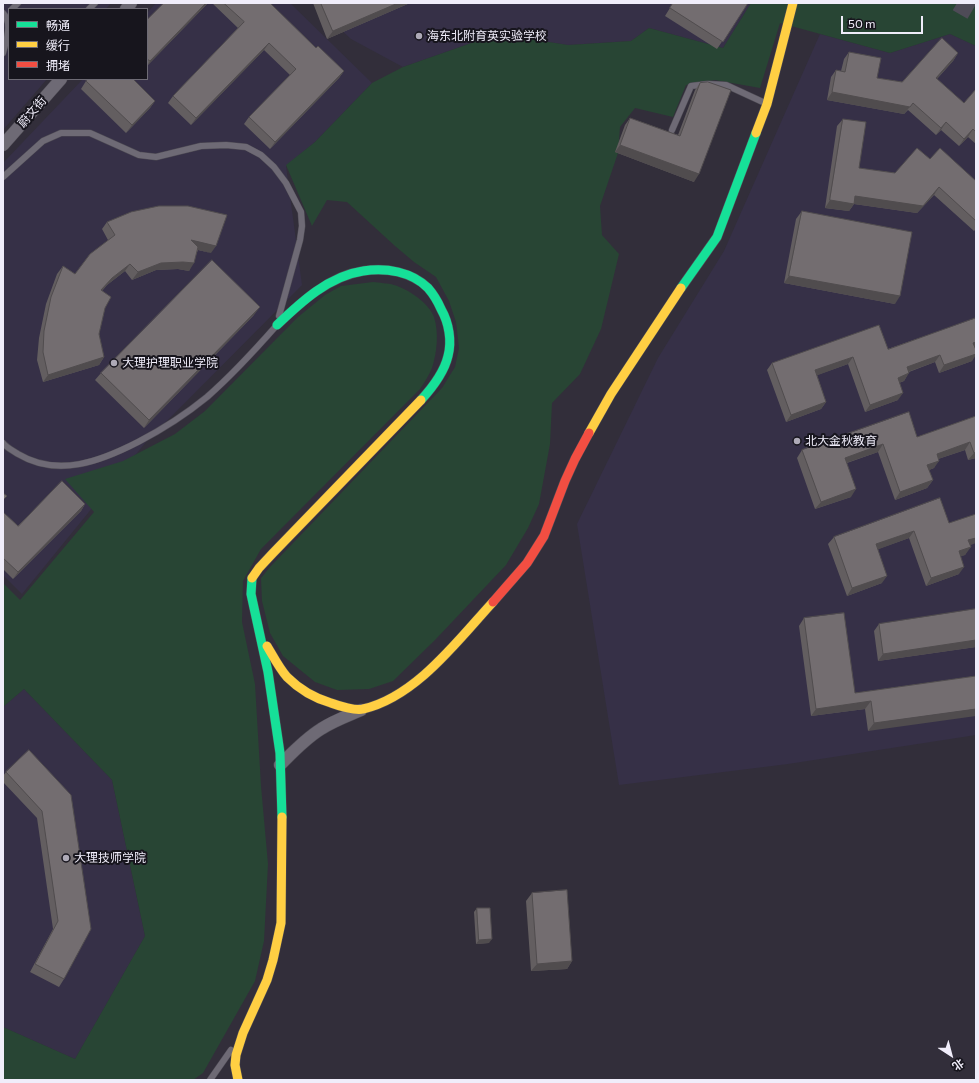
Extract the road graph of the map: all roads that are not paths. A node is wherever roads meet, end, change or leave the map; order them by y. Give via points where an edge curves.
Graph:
1 (793, 3) edge
2 (6, 14) edge
3 (3, 53) edge
4 (60, 80) edge
5 (767, 104) junction
6 (672, 130) dead end
7 (3, 145) edge
8 (4, 174) edge
9 (277, 325) junction
10 (3, 443) edge
11 (259, 633) junction
12 (362, 710) junction
13 (280, 765) junction
14 (242, 1033) junction
15 (210, 1080) edge
16 (238, 1080) edge

1 - 5 street
2 - 3 lane via 8,30
4 - 7 street, 蔚文街
5 - 6 lane via 726,85 691,86
5 - 12 street via 717,237 670,303 611,394 575,458 544,536 527,562 437,664 416,683 386,702
8 - 9 lane via 43,141 60,133 90,133 139,155 156,157 201,146 226,144 246,148 261,155 286,184 301,212 300,240
9 - 10 lane via 207,397 168,427 112,455 67,466 43,464 24,458
9 - 11 street via 303,300 330,283 348,274 372,268 413,276 422,283 436,297 446,318 449,343 447,359 430,390 252,578 251,594
11 - 12 street via 286,676 298,688 320,700
11 - 13 street via 268,672
12 - 13 street via 320,730 299,745
13 - 14 street via 281,923 267,980
14 - 15 lane
14 - 16 street via 235,1065

